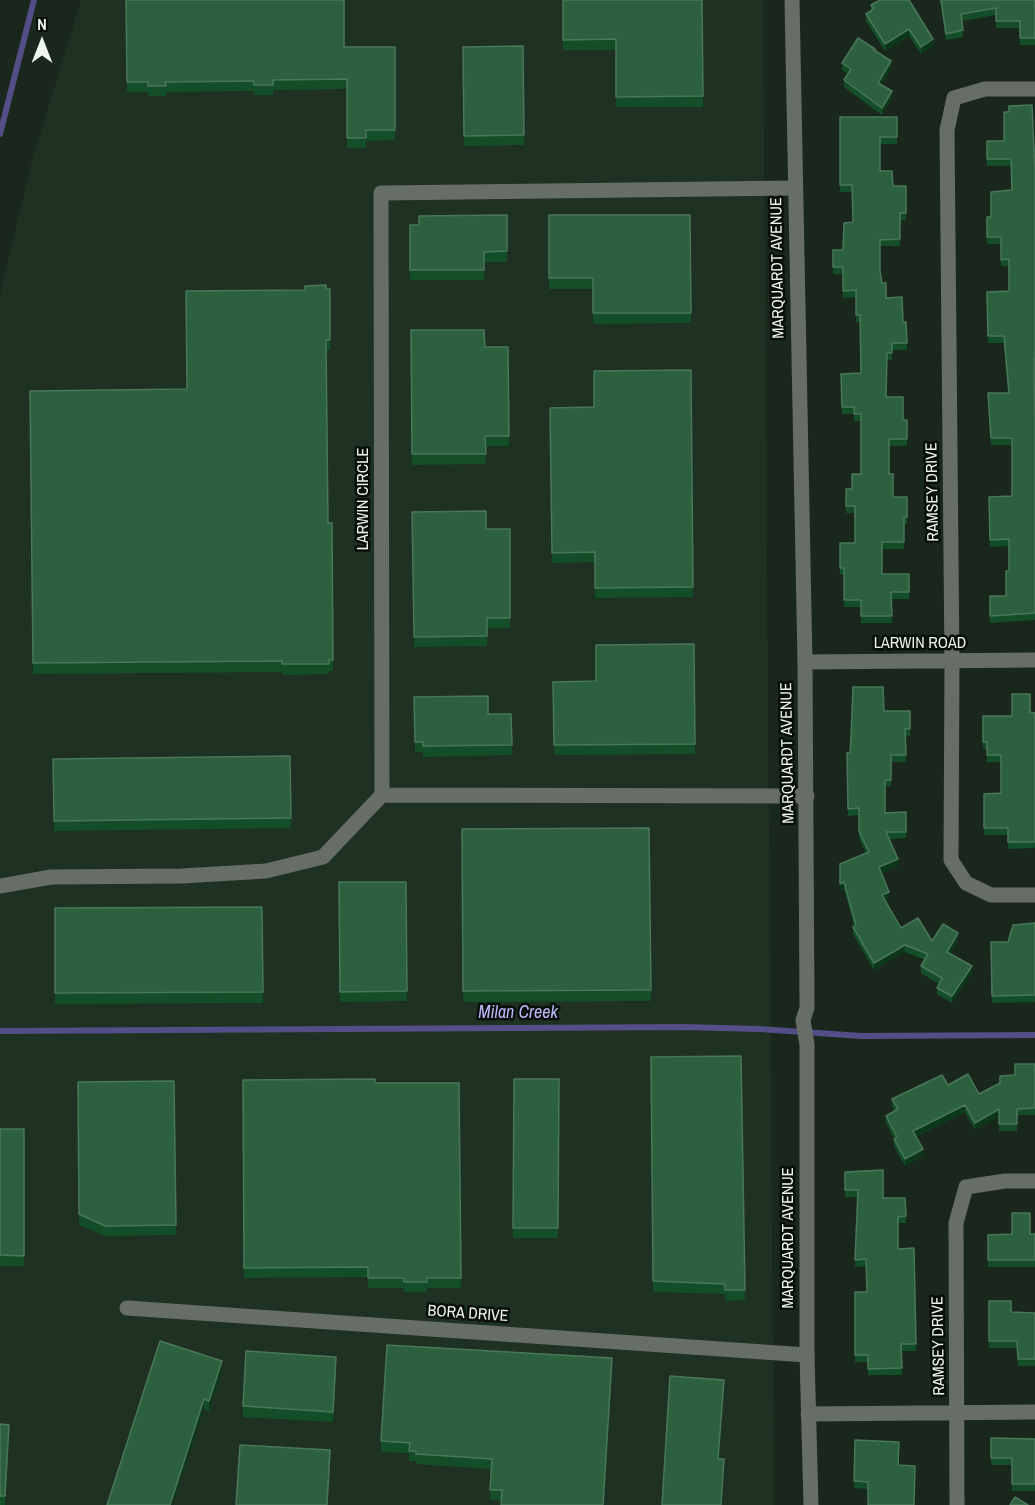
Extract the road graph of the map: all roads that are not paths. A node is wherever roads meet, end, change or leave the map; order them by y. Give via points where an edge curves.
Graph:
1 (792, 0) edge
2 (1035, 89) edge
3 (795, 188) junction
4 (1035, 660) edge
5 (805, 662) junction
6 (952, 662) junction
7 (382, 795) junction
8 (807, 796) junction
9 (0, 886) edge
10 (1035, 895) edge
11 (1035, 1181) edge
12 (127, 1308) dead end
13 (807, 1355) junction
14 (1035, 1412) edge
15 (958, 1413) junction
16 (808, 1414) junction
17 (811, 1505) edge
18 (957, 1505) edge

1 - 3 street, MARQUARDT AVENUE
2 - 6 street, RAMSEY DRIVE via 985,89 954,98 947,130
3 - 5 street, MARQUARDT AVENUE
3 - 7 street, LARWIN CIRCLE via 381,193
4 - 6 street, LARWIN ROAD
5 - 6 street, LARWIN ROAD
5 - 8 street, MARQUARDT AVENUE
6 - 10 street, RAMSEY DRIVE via 951,860 966,883 991,895
7 - 8 street
7 - 9 street via 323,857 266,871 51,877
8 - 13 street, MARQUARDT AVENUE via 807,1008 803,1020 807,1045
11 - 15 street, RAMSEY DRIVE via 966,1187 956,1223
12 - 13 street, BORA DRIVE
13 - 16 street, MARQUARDT AVENUE
14 - 15 street
15 - 16 street
15 - 18 street, RAMSEY DRIVE
16 - 17 street, MARQUARDT AVENUE

